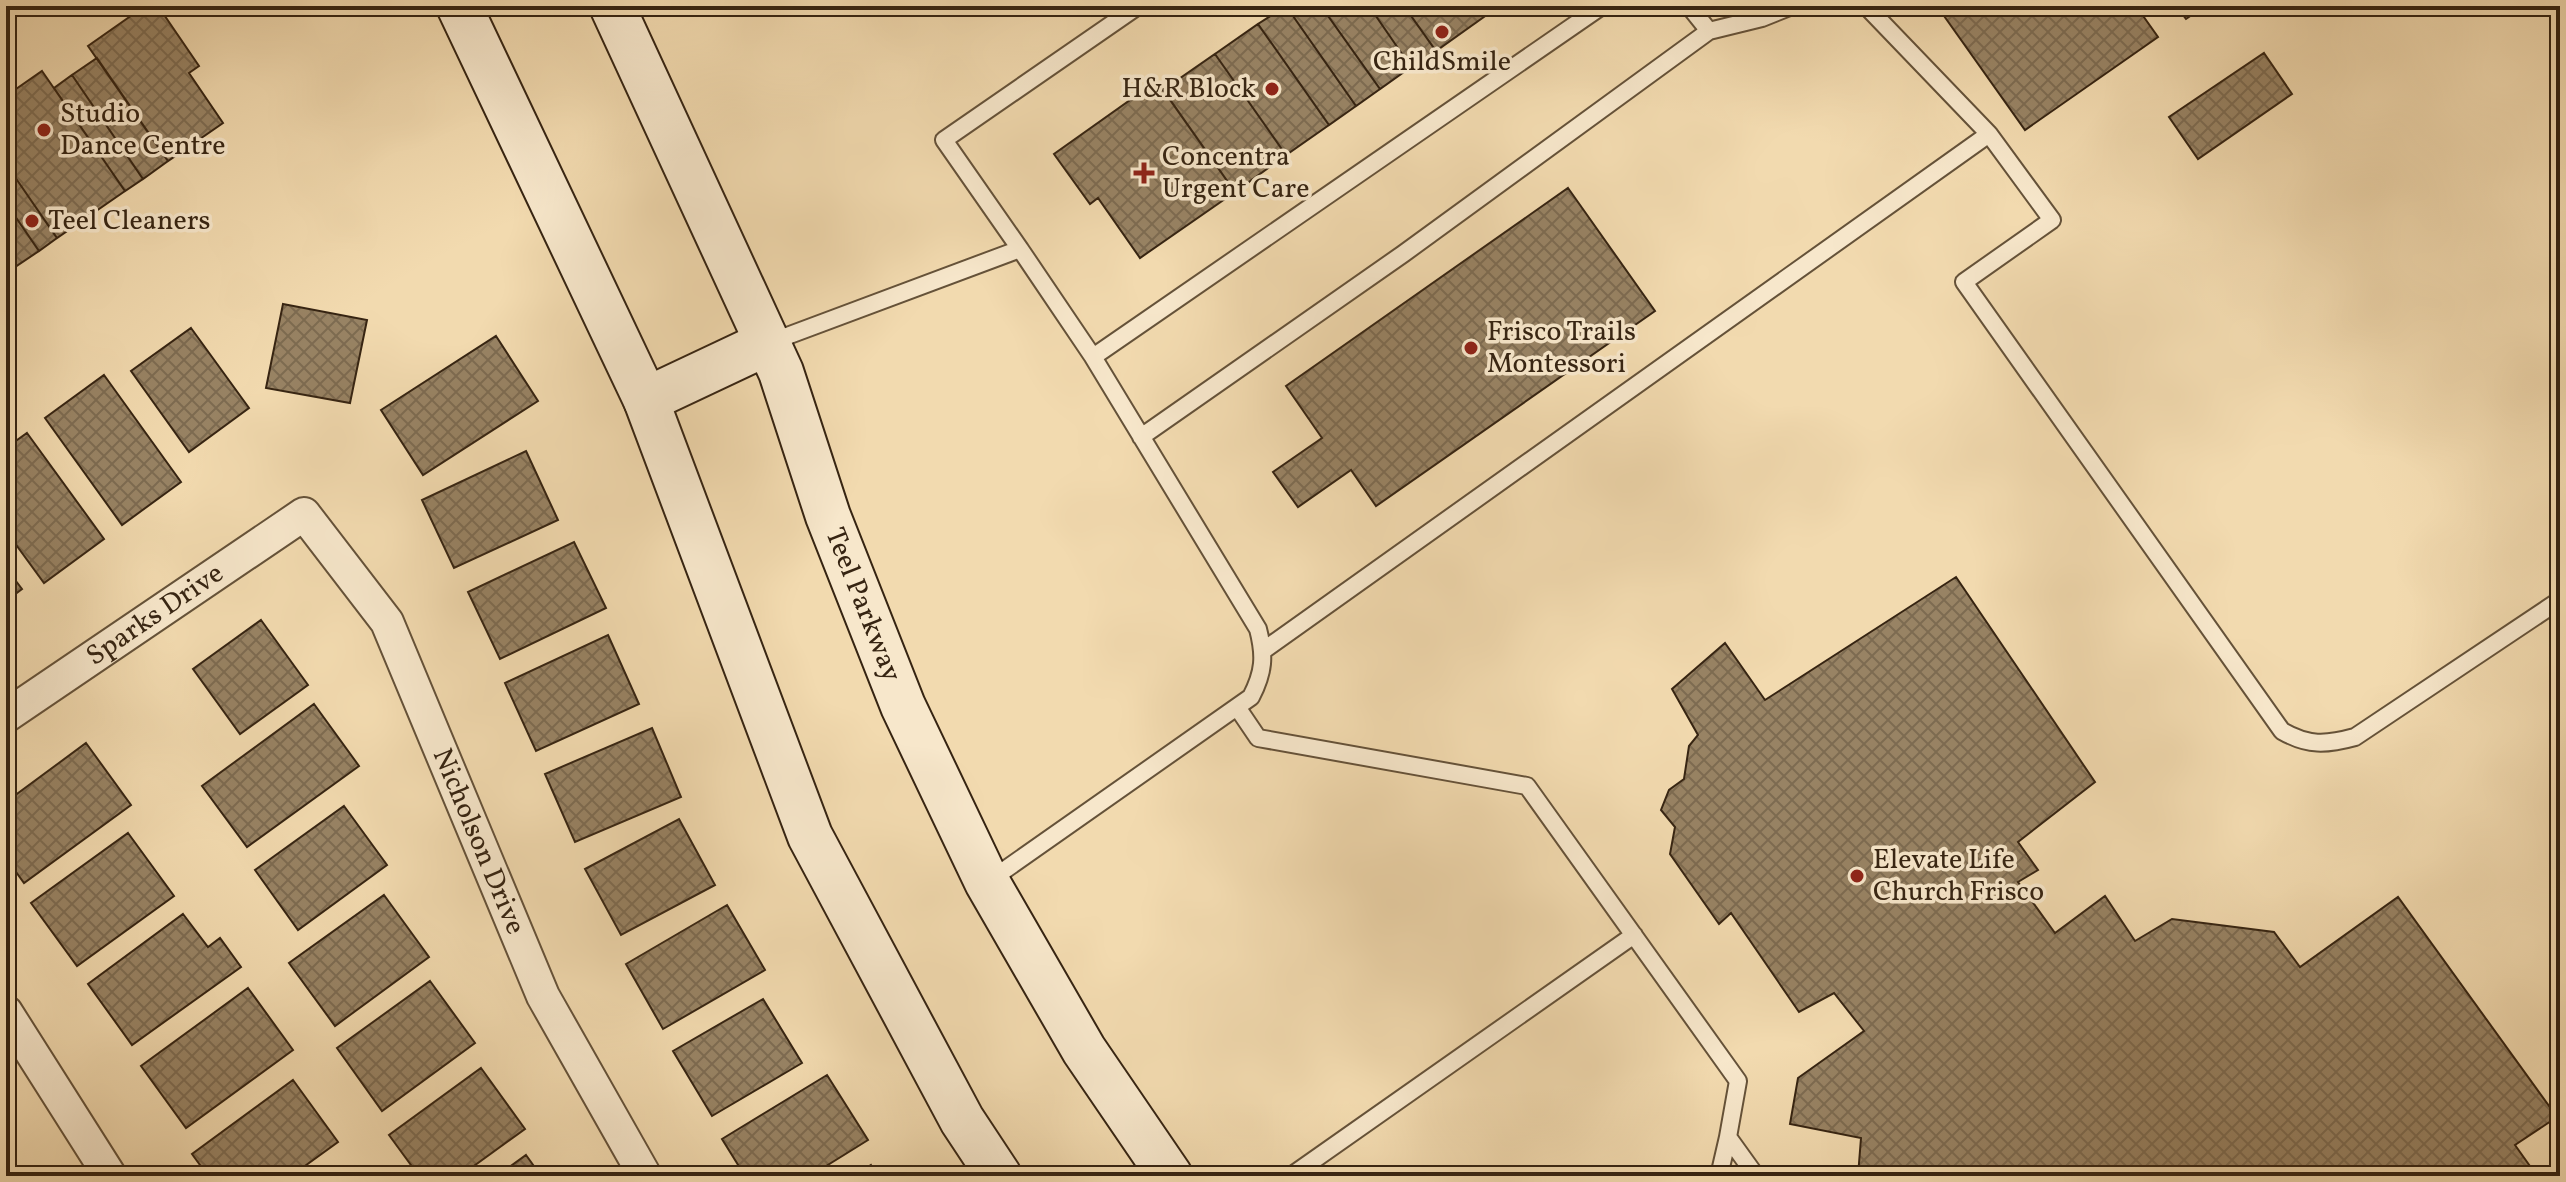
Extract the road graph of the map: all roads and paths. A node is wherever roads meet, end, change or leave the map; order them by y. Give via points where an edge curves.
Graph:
1 (459, 6) edge
2 (612, 6) edge
3 (1138, 6) edge
4 (1602, 6) edge
5 (1689, 6) edge
6 (1792, 6) edge
7 (1866, 6) edge
8 (1709, 31) junction
9 (1989, 134) junction
10 (1020, 249) junction
11 (767, 343) junction
12 (1093, 357) junction
13 (646, 400) junction
14 (1141, 437) junction
15 (304, 514) joint
16 (2560, 600) edge
17 (1264, 650) junction
18 (1237, 707) junction
19 (6, 716) edge
20 (987, 882) junction
21 (1634, 935) junction
22 (6, 1012) edge
23 (1728, 1137) junction
24 (110, 1176) edge
25 (645, 1176) edge
26 (999, 1176) edge
27 (1170, 1176) edge
28 (1291, 1176) edge
29 (1719, 1176) edge
30 (1756, 1176) edge

1 - 13 main road
2 - 11 main road, Teel Parkway
3 - 10 lane via 944,140
4 - 12 lane
5 - 8 lane
6 - 8 lane
7 - 9 lane
8 - 14 lane
9 - 16 lane via 2052,220 1964,282 2282,731 2303,743 2355,737
9 - 17 lane
10 - 11 lane
10 - 12 lane
11 - 13 main road
11 - 20 main road, Teel Parkway via 903,706
12 - 14 lane
13 - 26 main road via 810,836 962,1120
14 - 17 lane via 1251,616
15 - 19 street, Sparks Drive
15 - 25 street, Nicholson Drive via 387,622 543,996
17 - 18 lane via 1263,672 1251,697
18 - 20 lane
18 - 21 lane via 1258,738 1527,786
20 - 27 main road, Teel Parkway via 1084,1050
21 - 23 lane via 1738,1081
21 - 28 lane
22 - 24 street
23 - 29 lane
23 - 30 lane

